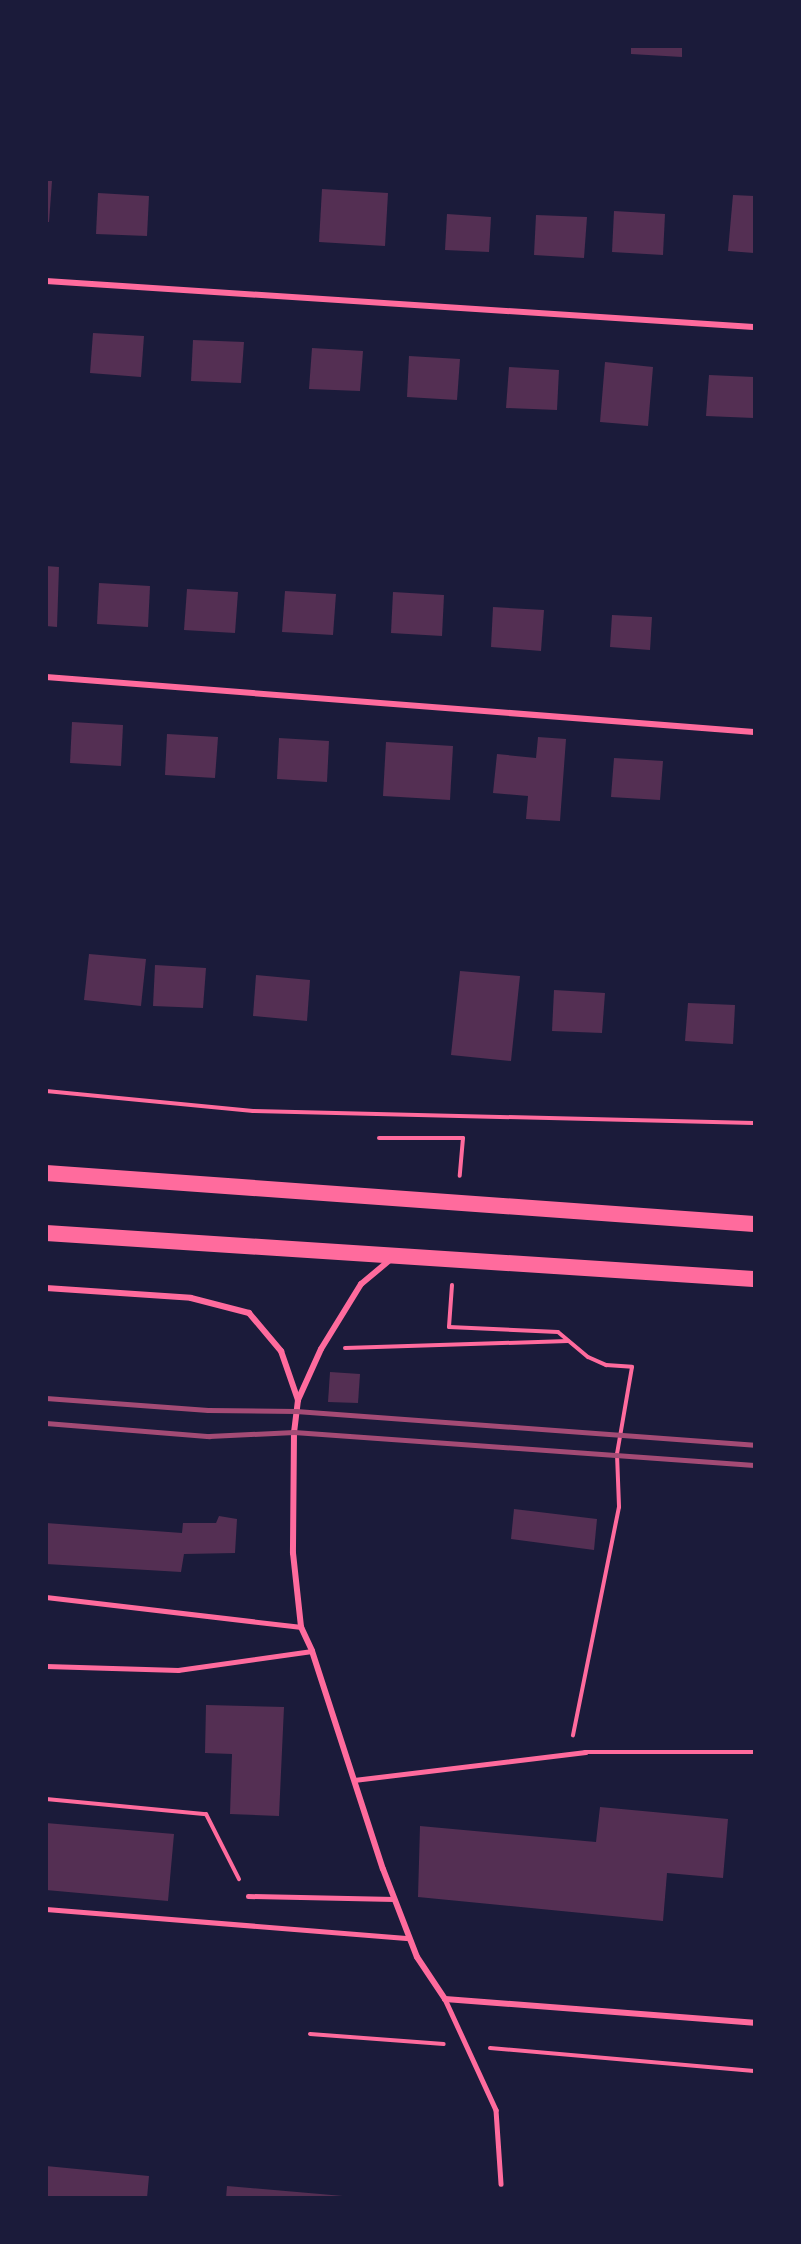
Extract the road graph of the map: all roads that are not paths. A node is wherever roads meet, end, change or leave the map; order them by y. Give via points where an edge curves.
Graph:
1 (46, 281) edge
2 (754, 327) edge
3 (46, 677) edge
4 (754, 732) edge
5 (46, 1173) edge
6 (754, 1224) edge
7 (46, 1233) edge
8 (394, 1257) junction
9 (754, 1279) edge
10 (46, 1288) edge
11 (298, 1400) junction
12 (46, 1597) edge
13 (301, 1627) junction
14 (312, 1652) junction
15 (46, 1666) edge
16 (754, 1752) edge
17 (354, 1780) junction
18 (248, 1896) road end
19 (394, 1899) junction
20 (46, 1909) edge
21 (409, 1938) junction
22 (445, 1999) junction
23 (754, 2023) edge
24 (501, 2184) dead end

1 - 2 street
3 - 4 street
5 - 6 highway
7 - 8 highway
8 - 9 highway
8 - 11 street via 361,1284 321,1349
10 - 11 street via 191,1298 249,1313 281,1351
11 - 13 street via 293,1553
12 - 13 lane
13 - 14 street
14 - 15 lane via 178,1670
14 - 17 street
16 - 17 lane via 570,1754
17 - 19 street
18 - 19 lane
19 - 21 street
20 - 21 lane
21 - 22 street
22 - 23 street
22 - 24 lane via 496,2110

